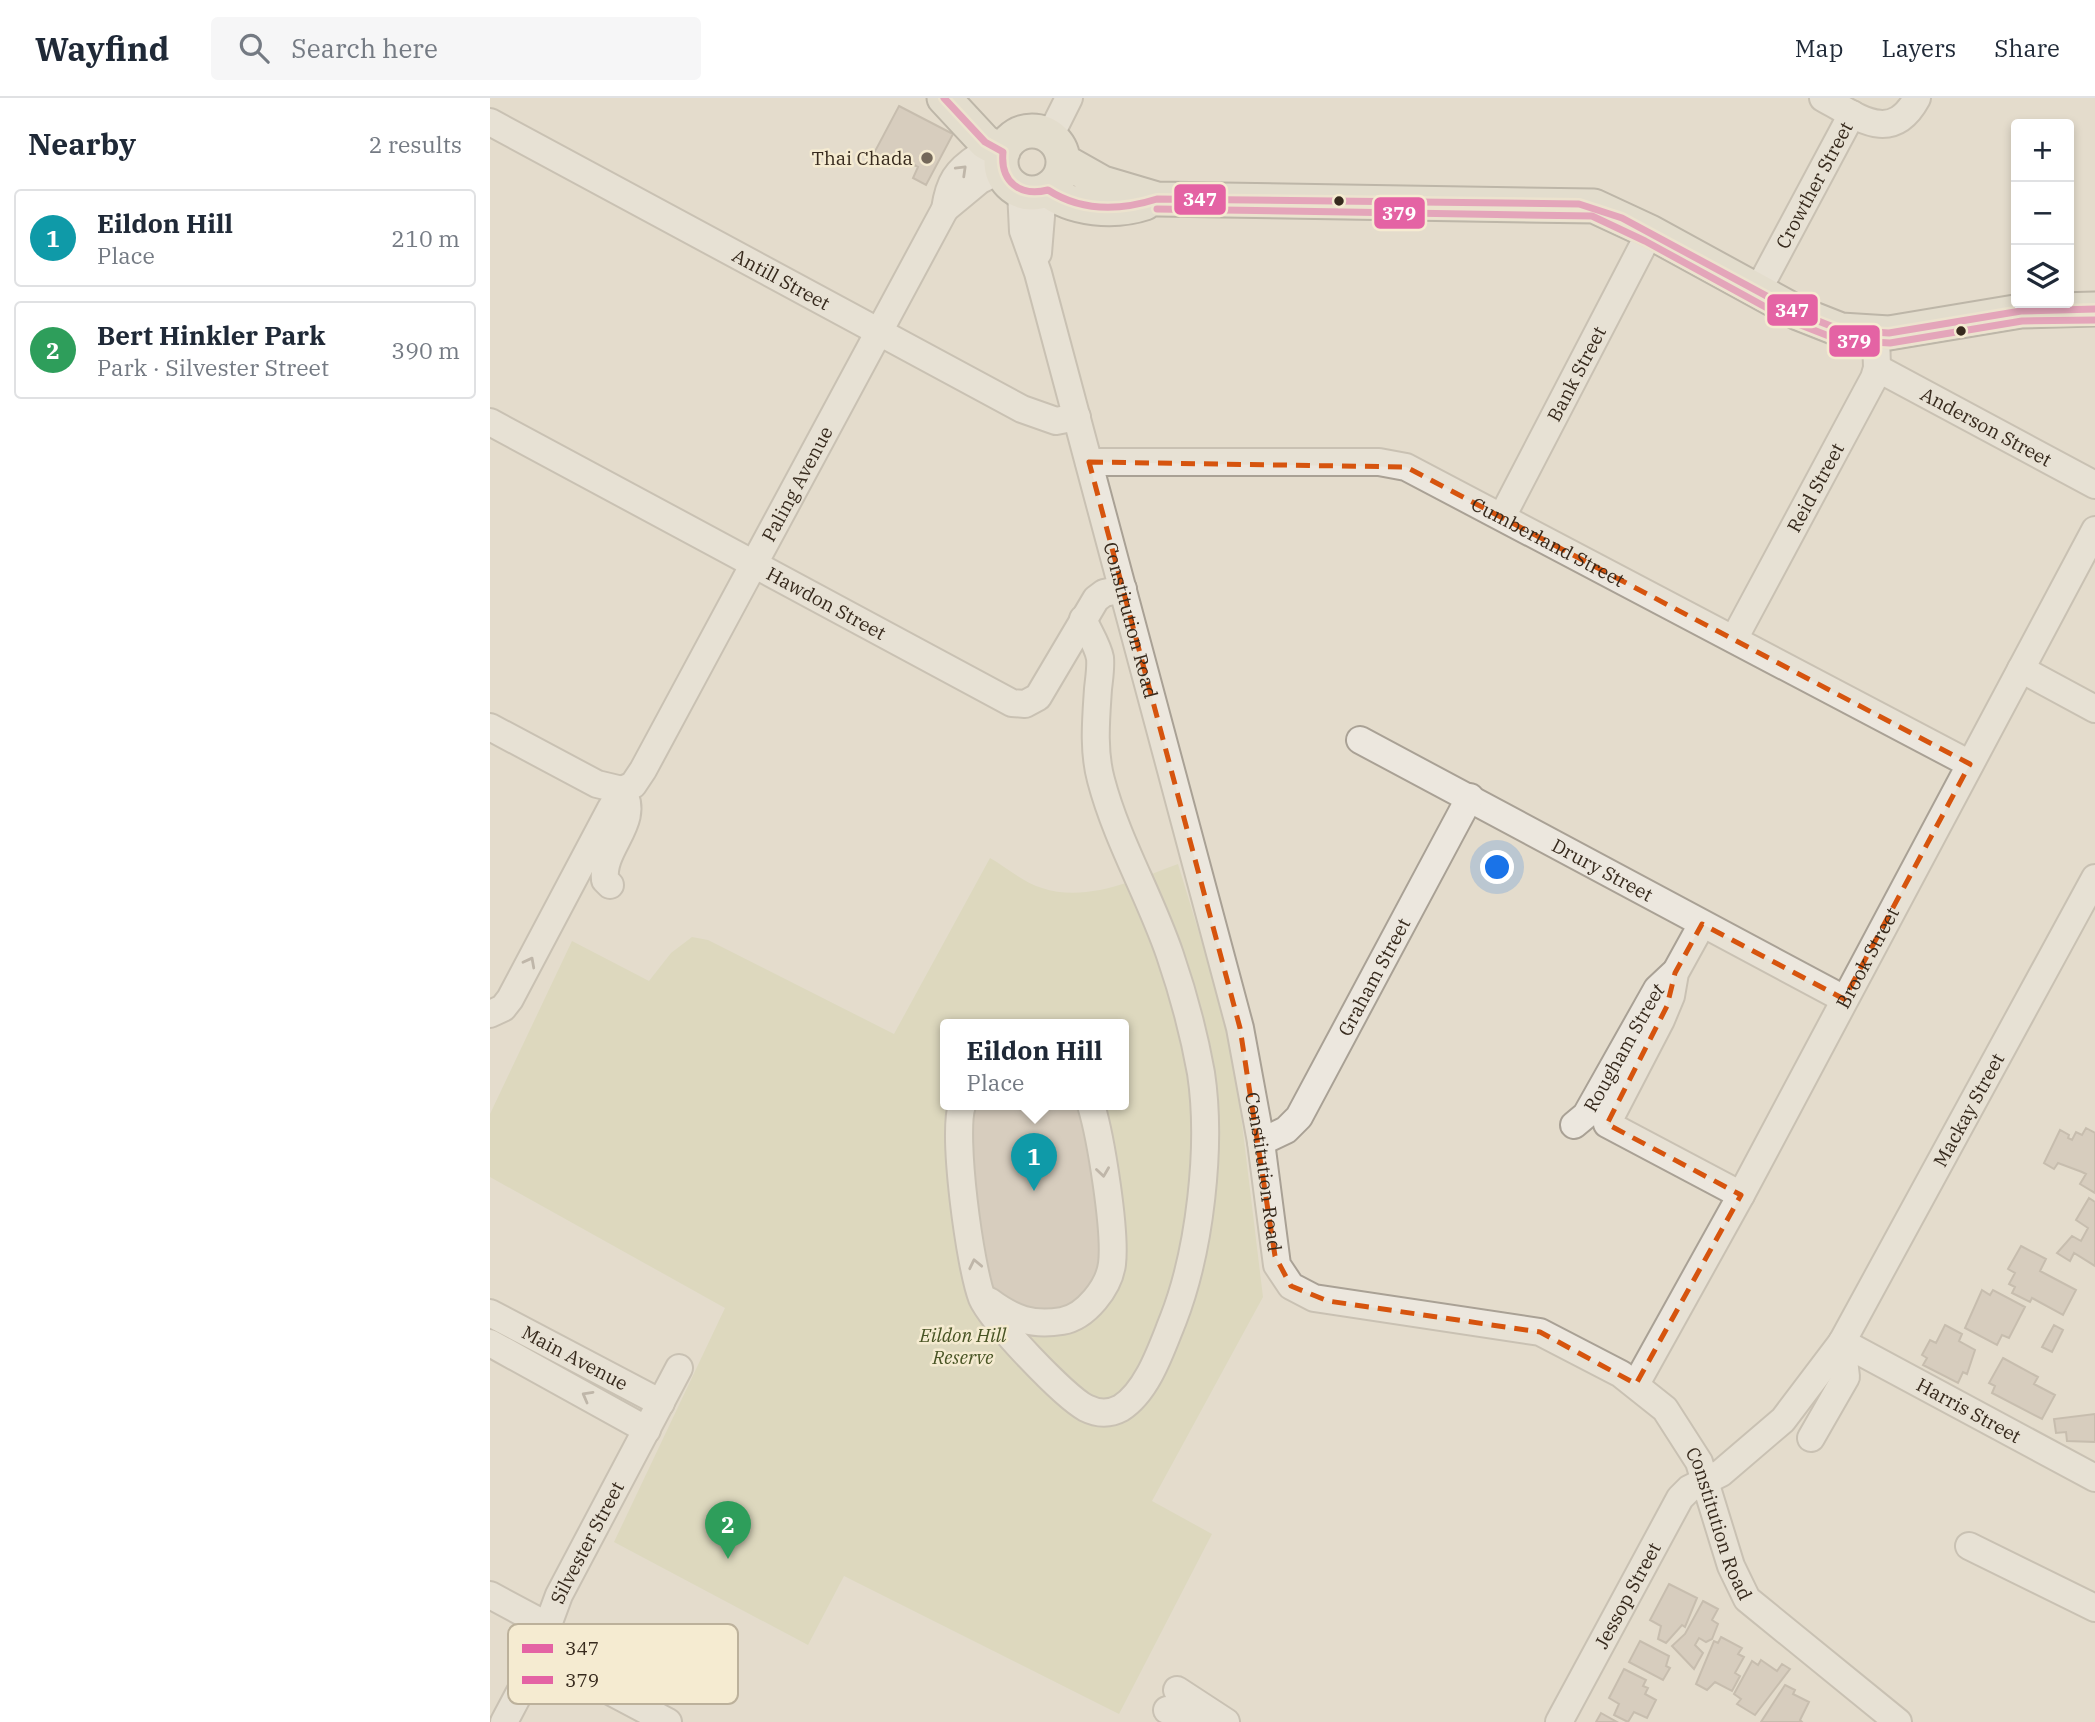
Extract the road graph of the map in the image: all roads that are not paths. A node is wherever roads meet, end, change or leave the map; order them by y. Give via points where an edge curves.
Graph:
1 (944, 98) edge
2 (967, 98) edge
3 (1069, 98) edge
4 (1823, 98) edge
5 (1917, 98) edge
6 (1852, 114) junction
7 (490, 122) edge
8 (1028, 165) junction
9 (1650, 232) junction
10 (1758, 290) junction
11 (2095, 309) edge
12 (879, 331) junction
13 (1877, 334) junction
14 (1877, 368) junction
15 (1077, 417) junction
16 (490, 422) edge
17 (1089, 462) junction
18 (2095, 485) edge
19 (1503, 515) junction
20 (2095, 530) edge
21 (754, 565) junction
22 (1123, 589) junction
23 (1083, 619) junction
24 (1734, 639) junction
25 (2021, 669) junction
26 (2095, 709) edge
27 (490, 727) edge
28 (1360, 740) dead end
29 (1970, 765) junction
30 (622, 790) junction
31 (1470, 797) junction
32 (2095, 878) edge
33 (610, 885) dead end
34 (1702, 924) junction
35 (1844, 999) junction
36 (490, 1014) edge
37 (961, 1110) edge
38 (1092, 1110) edge
39 (1261, 1142) junction
40 (1741, 1195) junction
41 (490, 1313) edge
42 (1025, 1334) junction
43 (1842, 1342) junction
44 (490, 1343) edge
45 (679, 1368) dead end
46 (1636, 1384) junction
47 (661, 1403) junction
48 (647, 1430) junction
49 (1811, 1438) dead end
50 (2095, 1478) edge
51 (1705, 1481) junction
52 (1969, 1546) dead end
53 (490, 1595) edge
54 (2095, 1608) edge
55 (544, 1624) edge
56 (546, 1624) edge
57 (513, 1704) edge
58 (634, 1704) edge
59 (504, 1722) edge
60 (668, 1722) edge
61 (1199, 1722) edge
62 (1226, 1722) edge
63 (1559, 1722) edge
64 (1898, 1722) edge

1 - 8 main road via 985,142
2 - 8 main road
3 - 8 street
4 - 6 street
5 - 6 street, Crowther Street via 1911,109 1891,123 1874,126
6 - 10 street, Crowther Street
7 - 12 street, Antill Street
8 - 9 main road via 1061,201 1091,206 1134,207 1157,199 1579,204 1609,212
8 - 12 street, Paling Avenue via 980,180 945,209
8 - 15 street, Constitution Road via 1038,230 1038,273
9 - 10 main road
9 - 19 street, Bank Street
10 - 13 main road via 1830,326
11 - 13 main road via 2021,311
12 - 15 street, Antill Street via 1035,415 1056,421
12 - 21 street, Paling Avenue
13 - 14 street, Reid Street
14 - 18 street, Anderson Street
14 - 24 street, Reid Street
15 - 17 street, Constitution Road
16 - 21 street, Hawdon Street
17 - 19 street, Cumberland Street via 1394,463
17 - 22 street, Constitution Road
19 - 24 street, Cumberland Street
20 - 25 street, Brook Street
21 - 23 street, Hawdon Street via 1019,704 1032,701 1043,691
21 - 30 street, Paling Avenue via 643,770 633,785
22 - 23 street, Hawdon Street via 1097,597
22 - 39 street, Constitution Road via 1237,1015
23 - 42 street via 1100,660 1096,750 1100,775 1114,821 1169,953 1201,1074 1205,1117 1201,1175 1195,1234 1177,1311 1149,1372 1127,1403 1104,1413 1088,1408
24 - 29 street, Cumberland Street
25 - 26 street
25 - 29 street, Brook Street
27 - 30 street via 603,787
28 - 31 street, Drury Street
29 - 35 street, Brook Street
30 - 33 street via 628,813 605,868
36 -> 30 street, Paling Avenue via 510,999
31 - 34 street, Drury Street
31 - 39 street, Graham Street via 1299,1117 1286,1130
32 - 43 street, Mackay Street
34 - 35 street, Drury Street
34 - 40 street, Rougham Street via 1675,973 1653,994 1591,1123
35 - 40 street, Brook Street
42 -> 37 street via 991,1315 981,1296 970,1242 958,1125
38 -> 42 street via 1111,1235 1107,1283 1069,1320
39 - 46 street, Constitution Road via 1277,1265 1298,1291 1328,1301 1540,1332
40 - 46 street, Brook Street
41 - 47 street, Main Avenue
43 - 49 street via 1846,1377
43 - 50 street, Harris Street
43 - 51 street, Mackay Street via 1783,1420 1721,1473
48 -> 44 street, Main Avenue
45 - 47 street, Silvester Street
46 - 51 street, Constitution Road via 1665,1409 1686,1436
47 - 48 street, Silvester Street
48 - 56 street, Silvester Street
51 - 63 street, Jessop Street via 1680,1498
51 - 64 street, Constitution Road via 1731,1566 1747,1599
52 - 54 street
53 - 55 street
57 - 59 street, Silvester Street
58 - 60 street
61 - 62 street via 1172,1700

